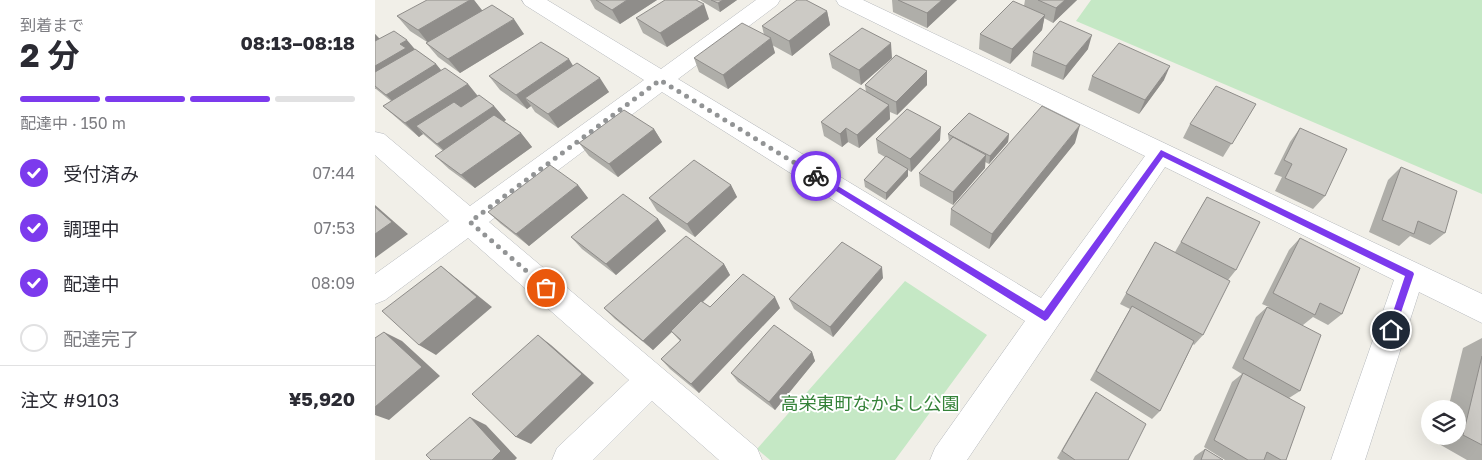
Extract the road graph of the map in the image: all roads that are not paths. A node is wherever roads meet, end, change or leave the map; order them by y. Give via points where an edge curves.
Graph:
1 (532, 0) edge
2 (770, 0) edge
3 (846, 0) edge
4 (660, 80) junction
5 (375, 140) edge
6 (1161, 153) junction
7 (470, 222) junction
8 (1410, 274) junction
9 (375, 291) edge
10 (1482, 309) edge
11 (1045, 317) junction
12 (651, 380) junction
13 (569, 460) edge
14 (745, 460) edge
15 (947, 460) edge
16 (1348, 460) edge

1 - 4 street
2 - 4 street
3 - 6 street
4 - 7 street
4 - 11 street
5 - 7 street
6 - 8 street
6 - 11 street
7 - 9 street
7 - 12 street
8 - 10 street
8 - 16 street
11 - 15 street
12 - 13 street
12 - 14 street

